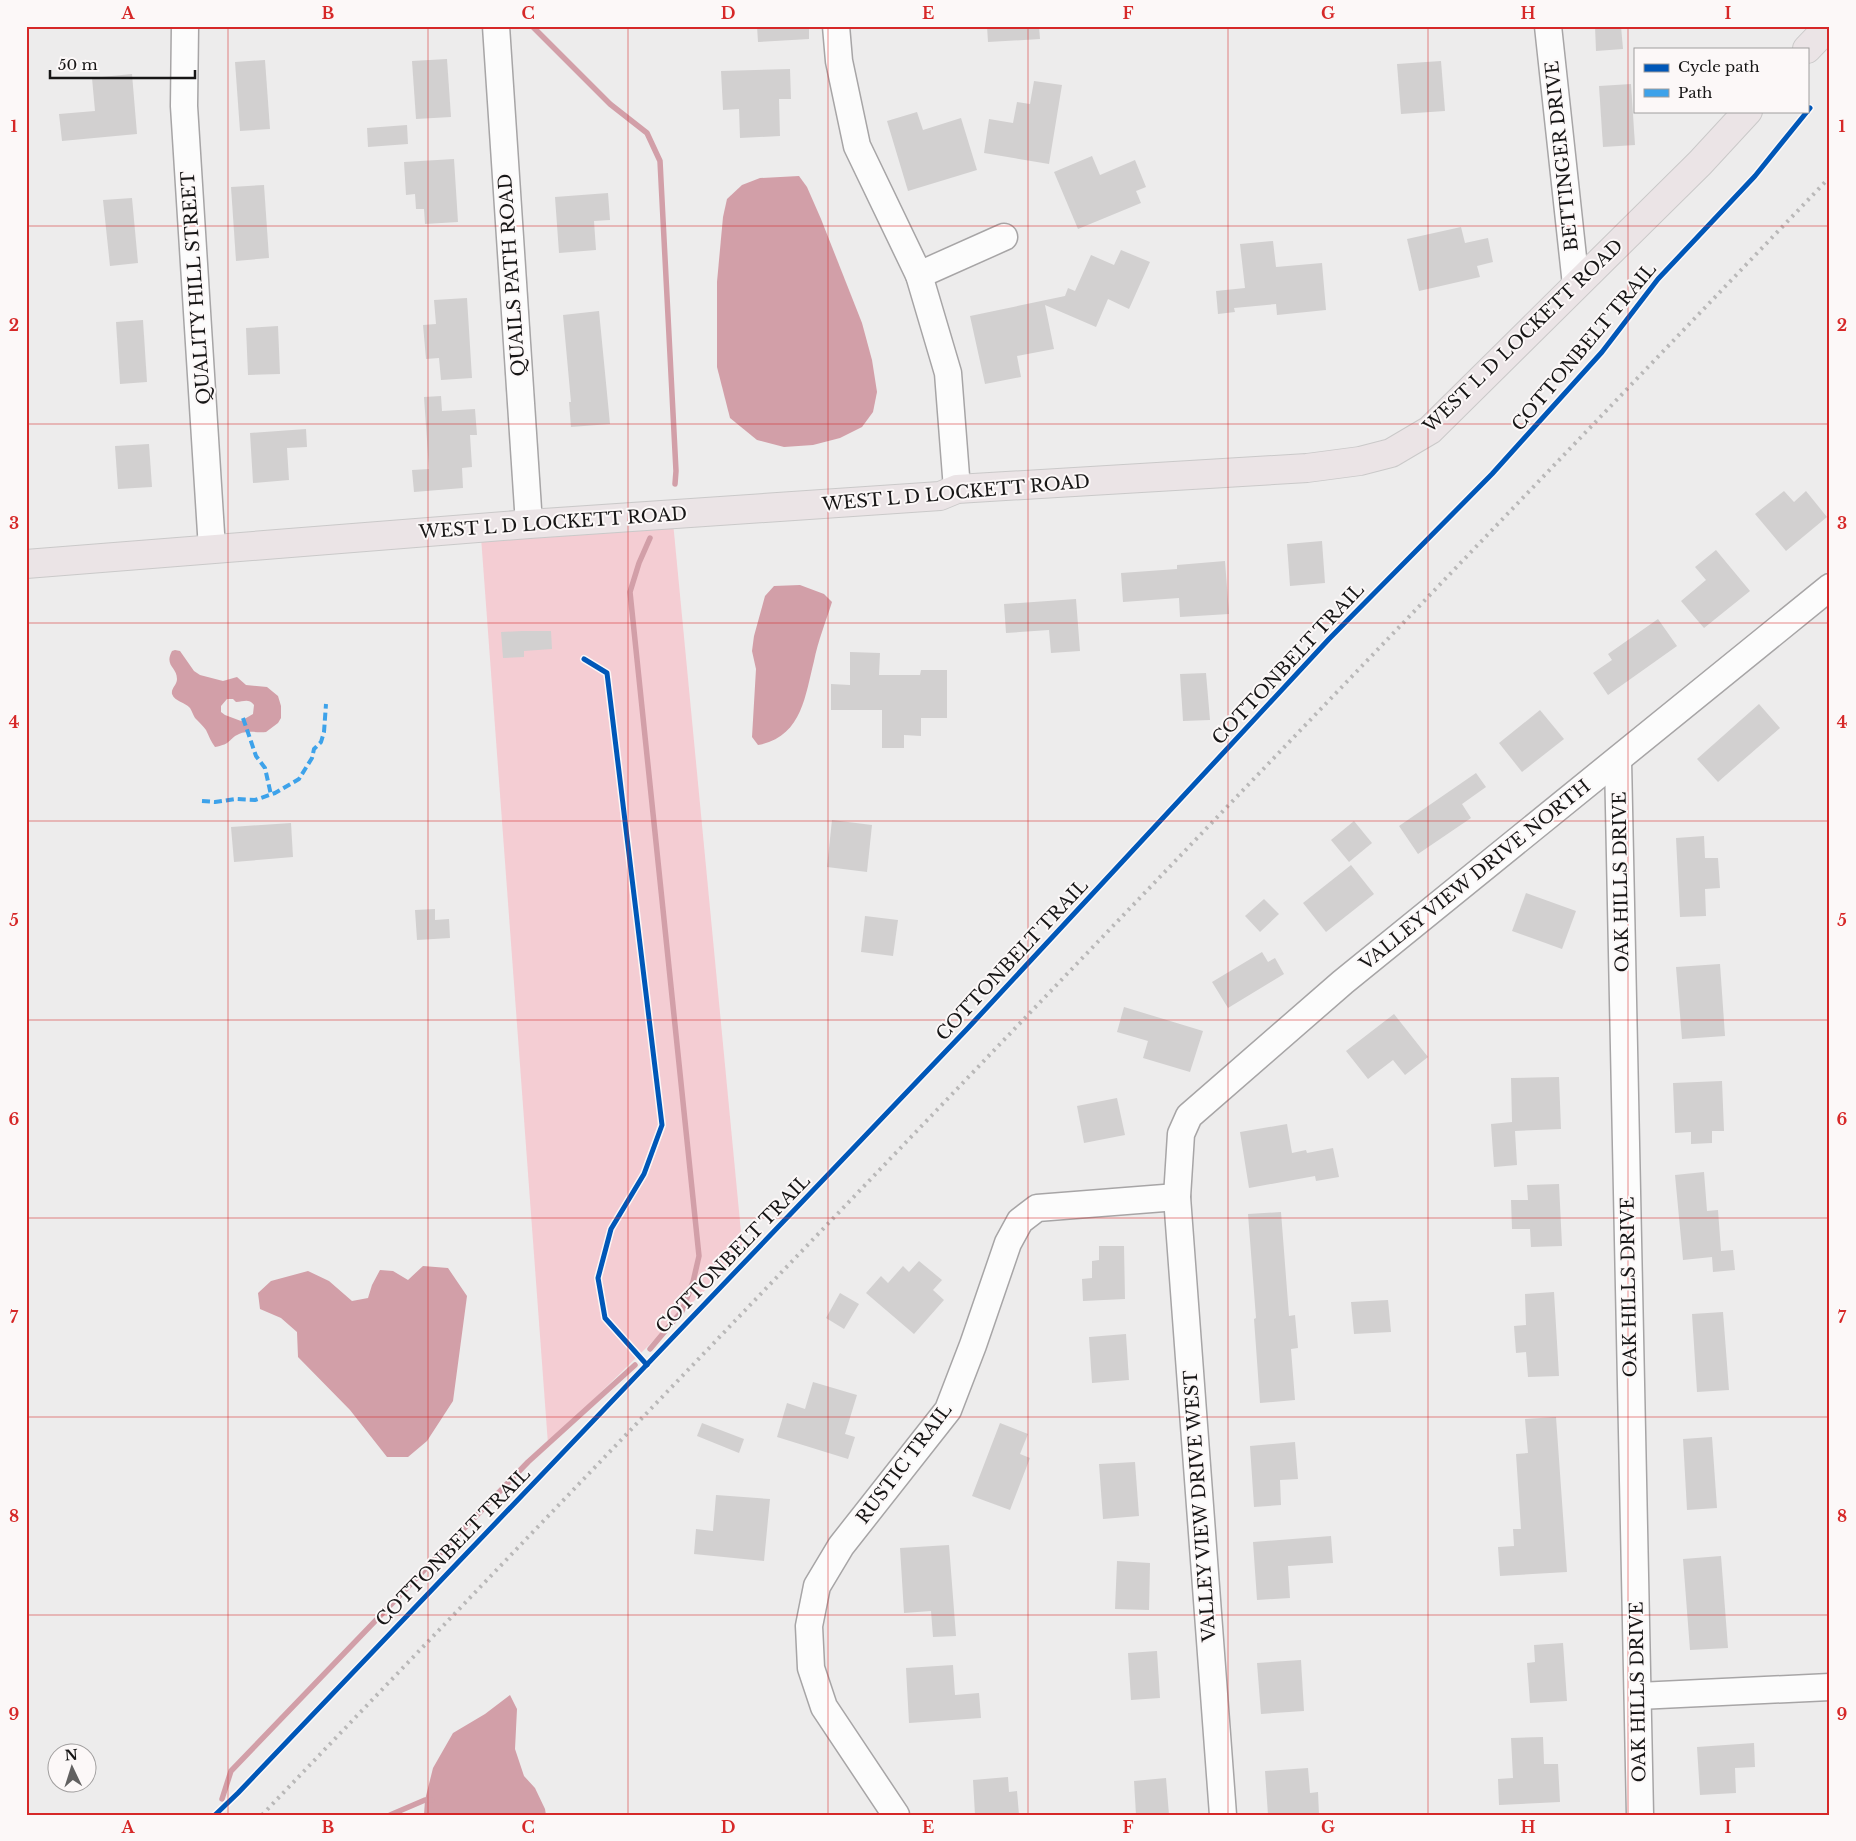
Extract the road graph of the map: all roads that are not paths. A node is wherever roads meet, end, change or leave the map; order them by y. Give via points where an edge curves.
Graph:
1 (185, 26) edge
2 (496, 26) edge
3 (836, 26) edge
4 (1548, 26) edge
5 (1829, 26) edge
6 (1808, 48) edge
7 (1747, 112) edge
8 (1004, 237) dead end
9 (919, 275) junction
10 (1576, 285) junction
11 (957, 489) junction
12 (529, 524) junction
13 (212, 549) junction
14 (26, 564) edge
15 (1830, 587) edge
16 (1618, 760) junction
17 (1177, 1197) junction
18 (1830, 1687) edge
19 (1638, 1696) junction
20 (896, 1815) edge
21 (1223, 1815) edge
22 (1640, 1815) edge

1 - 13 street, QUALITY HILL STREET via 184,106
2 - 12 street, QUAILS PATH ROAD
3 - 9 street via 839,61 857,146
4 - 10 street, BETTINGER DRIVE
5 - 6 main road
7 - 10 main road, WEST L D LOCKETT ROAD
8 - 9 street
9 - 11 street via 948,373
10 - 11 main road, WEST L D LOCKETT ROAD via 1430,430 1391,453 1360,462 1307,468
11 - 12 main road, WEST L D LOCKETT ROAD via 940,496
12 - 13 main road, WEST L D LOCKETT ROAD
13 - 14 main road, WEST L D LOCKETT ROAD
15 - 16 street, VALLEY VIEW DRIVE NORTH
16 - 17 street, VALLEY VIEW DRIVE NORTH via 1343,982 1189,1116 1180,1134
16 - 19 street, OAK HILLS DRIVE
17 - 20 street, RUSTIC TRAIL via 1037,1208 1020,1221 1008,1244 948,1410 841,1546 817,1586 809,1626 811,1668 824,1707
17 - 21 street, VALLEY VIEW DRIVE WEST
18 - 19 street
19 - 22 street, OAK HILLS DRIVE

